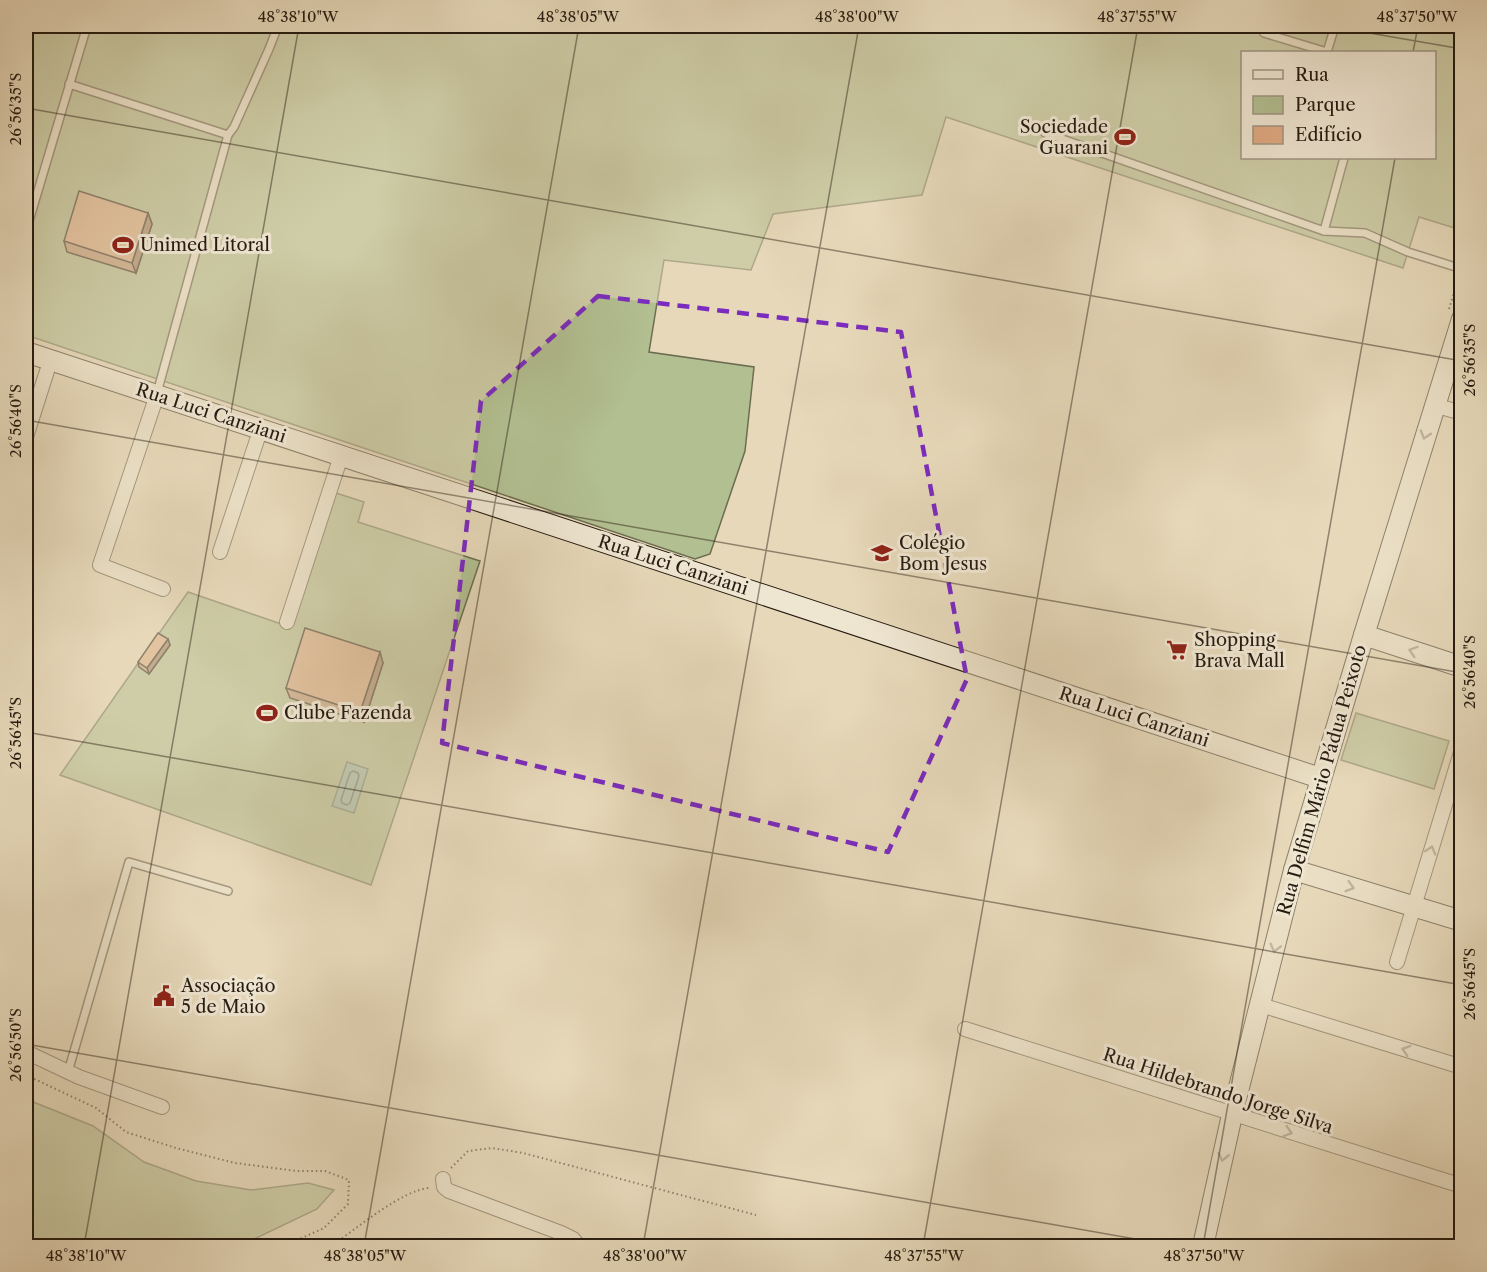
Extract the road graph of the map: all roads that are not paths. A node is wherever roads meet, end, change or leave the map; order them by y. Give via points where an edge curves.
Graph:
1 (87, 26) edge
2 (278, 26) edge
3 (1335, 26) edge
4 (1264, 33) dead end
5 (1324, 51) edge
6 (1327, 51) edge
7 (69, 84) junction
8 (1045, 133) dead end
9 (228, 135) junction
10 (1344, 159) edge
11 (26, 231) edge
12 (1324, 231) junction
13 (1461, 269) edge
14 (1455, 317) edge
15 (26, 352) edge
16 (26, 364) edge
17 (47, 371) junction
18 (155, 401) junction
19 (1434, 405) junction
20 (1461, 413) edge
21 (26, 437) edge
22 (257, 440) junction
23 (339, 461) junction
24 (220, 552) dead end
25 (163, 589) dead end
26 (287, 622) dead end
27 (1364, 635) junction
28 (1461, 667) edge
29 (1461, 748) edge
30 (1319, 784) junction
31 (1294, 870) junction
32 (228, 891) dead end
33 (1414, 906) junction
34 (1461, 921) edge
35 (1396, 962) dead end
36 (1261, 1005) junction
37 (965, 1029) dead end
38 (26, 1052) edge
39 (1461, 1067) edge
40 (68, 1072) junction
41 (162, 1107) dead end
42 (1232, 1115) junction
43 (443, 1183) road end
44 (1461, 1186) edge
45 (579, 1246) edge
46 (1203, 1246) edge

1 - 7 lane
2 - 9 lane
3 - 6 lane
4 - 5 lane
7 - 9 lane
7 - 11 lane
8 - 12 lane
9 - 18 lane
10 - 12 lane
12 - 13 lane via 1365,232 1408,252
14 - 19 main road, Rua Delfim Mário Pádua Peixoto
15 - 18 main road, Rua Luci Canziani
16 - 17 main road, Rua Luci Canziani
17 - 18 main road, Rua Luci Canziani
17 - 21 street
18 - 22 main road, Rua Luci Canziani
18 - 23 main road, Rua Luci Canziani
18 - 25 street via 100,565
19 - 20 street
19 -> 27 main road, Rua Delfim Mário Pádua Peixoto
22 - 23 main road, Rua Luci Canziani
22 - 24 street
23 - 26 street
23 - 30 main road, Rua Luci Canziani
28 -> 27 main road
27 - 30 main road, Rua Delfim Mário Pádua Peixoto
33 -> 29 street
30 - 31 main road, Rua Delfim Mário Pádua Peixoto
31 -> 33 main road
31 -> 36 main road, Rua Delfim Mário Pádua Peixoto
32 - 40 lane via 129,862
33 - 34 main road
33 - 35 street
39 -> 36 street
36 - 42 main road, Rua Delfim Mário Pádua Peixoto
37 - 42 street, Rua Hildebrando Jorge Silva
38 - 40 street
40 - 41 street
42 -> 44 street, Rua Hildebrando Jorge Silva
42 -> 46 main road, Rua Delfim Mário Pádua Peixoto
43 - 45 street via 561,1233

